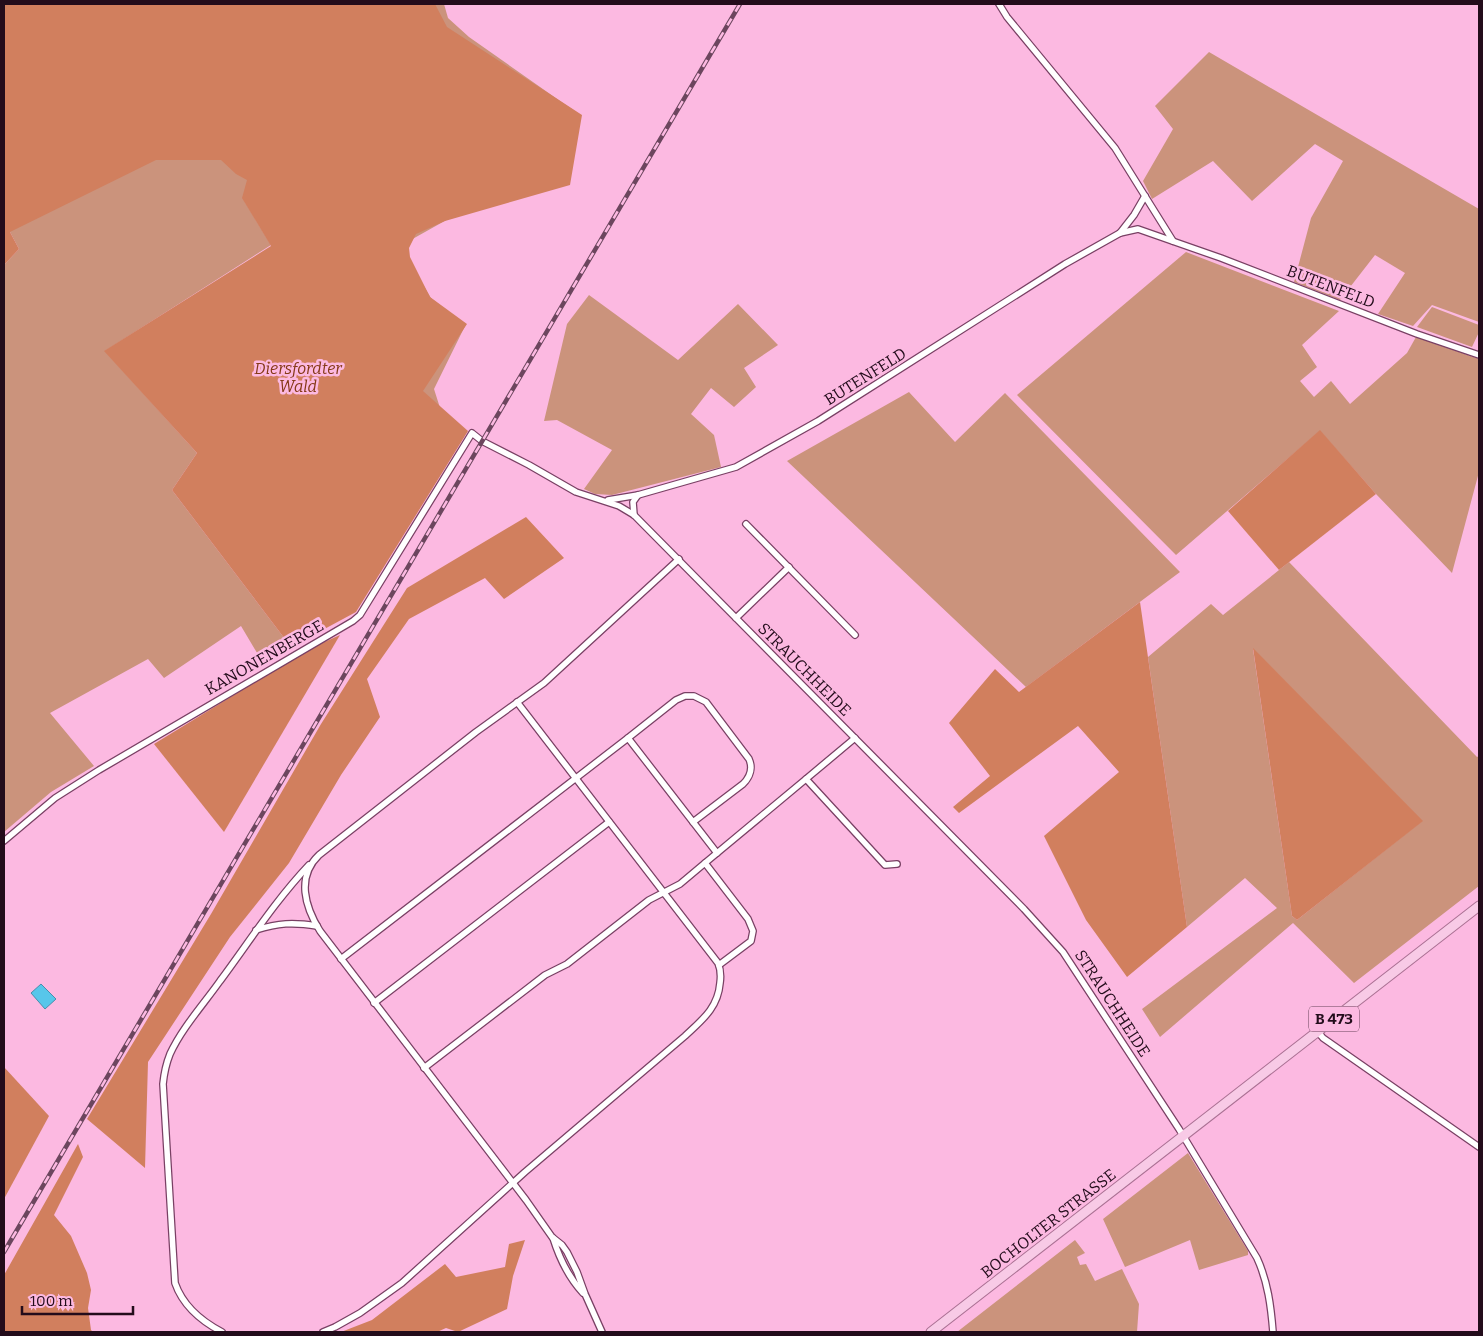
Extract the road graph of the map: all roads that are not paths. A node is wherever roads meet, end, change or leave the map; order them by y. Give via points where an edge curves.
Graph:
1 (999, 4) edge
2 (1145, 196) junction
3 (1120, 234) junction
4 (1173, 241) junction
5 (1479, 355) edge
6 (472, 433) joint
7 (638, 495) junction
8 (606, 501) junction
9 (634, 515) junction
10 (746, 524) dead end
11 (679, 559) junction
12 (789, 567) junction
13 (736, 618) junction
14 (855, 635) dead end
15 (517, 702) junction
16 (628, 738) junction
17 (855, 738) junction
18 (806, 778) junction
19 (576, 779) junction
20 (609, 822) junction
21 (693, 822) junction
22 (4, 841) edge
23 (718, 853) junction
24 (310, 864) junction
25 (706, 864) junction
26 (897, 864) dead end
27 (664, 892) junction
28 (1479, 906) edge
29 (317, 926) junction
30 (256, 930) junction
31 (341, 959) junction
32 (720, 965) junction
33 (374, 1003) junction
34 (1318, 1032) junction
35 (424, 1068) junction
36 (1186, 1135) junction
37 (1479, 1146) edge
38 (513, 1184) junction
39 (222, 1332) edge
40 (323, 1332) edge
41 (602, 1332) edge
42 (931, 1332) edge
43 (1273, 1332) edge

1 - 2 street via 1115,148
2 - 3 street, BUTENFELD
2 - 4 street
3 - 4 street, BUTENFELD via 1138,230
3 - 7 street, BUTENFELD via 1065,264 818,421 736,467
4 - 5 street, BUTENFELD
6 - 8 street, STRAUCHHEIDE via 576,492
6 - 22 street, KANONENBERGE via 360,615 99,770 55,798
7 - 8 street, BUTENFELD
7 - 9 street via 633,502
8 - 9 street, STRAUCHHEIDE
9 - 11 street, STRAUCHHEIDE
10 - 12 street
11 - 13 street, STRAUCHHEIDE
11 - 15 street via 544,683
12 - 13 street, STRAUCHHEIDE
12 - 14 street
13 - 17 street, STRAUCHHEIDE
15 - 19 street
15 - 24 street via 318,854
16 - 19 street
16 - 21 street
16 - 21 street via 676,700 694,696 703,700 749,758 751,771 743,784
17 - 18 street, STRAUCHHEIDE
17 - 36 street, STRAUCHHEIDE via 1063,952
18 - 23 street, STRAUCHHEIDE
18 - 26 street via 885,865
19 - 20 street
19 - 31 street
20 - 27 street
20 - 33 street
21 - 23 street
23 - 25 street, STRAUCHHEIDE
24 - 29 street via 306,877 307,905
24 - 30 street via 291,883
25 - 27 street, STRAUCHHEIDE
25 - 32 street via 748,919 753,931 751,941
27 - 32 street
27 - 35 street, STRAUCHHEIDE via 648,900 567,964 545,975
28 - 34 main road, B 473
29 - 30 street via 286,923
29 - 31 street
30 - 39 street via 176,1044 167,1063 163,1084 175,1283 194,1313
31 - 33 street
32 - 38 street via 718,996 705,1018
33 - 35 street
34 - 36 main road, B 473
34 - 37 street
35 - 38 street
36 - 42 main road, BOCHOLTER STRASSE / B 473
36 - 43 street, STRAUCHHEIDE via 1264,1271
38 - 40 street via 387,1295 353,1318
38 - 41 street via 569,1255

